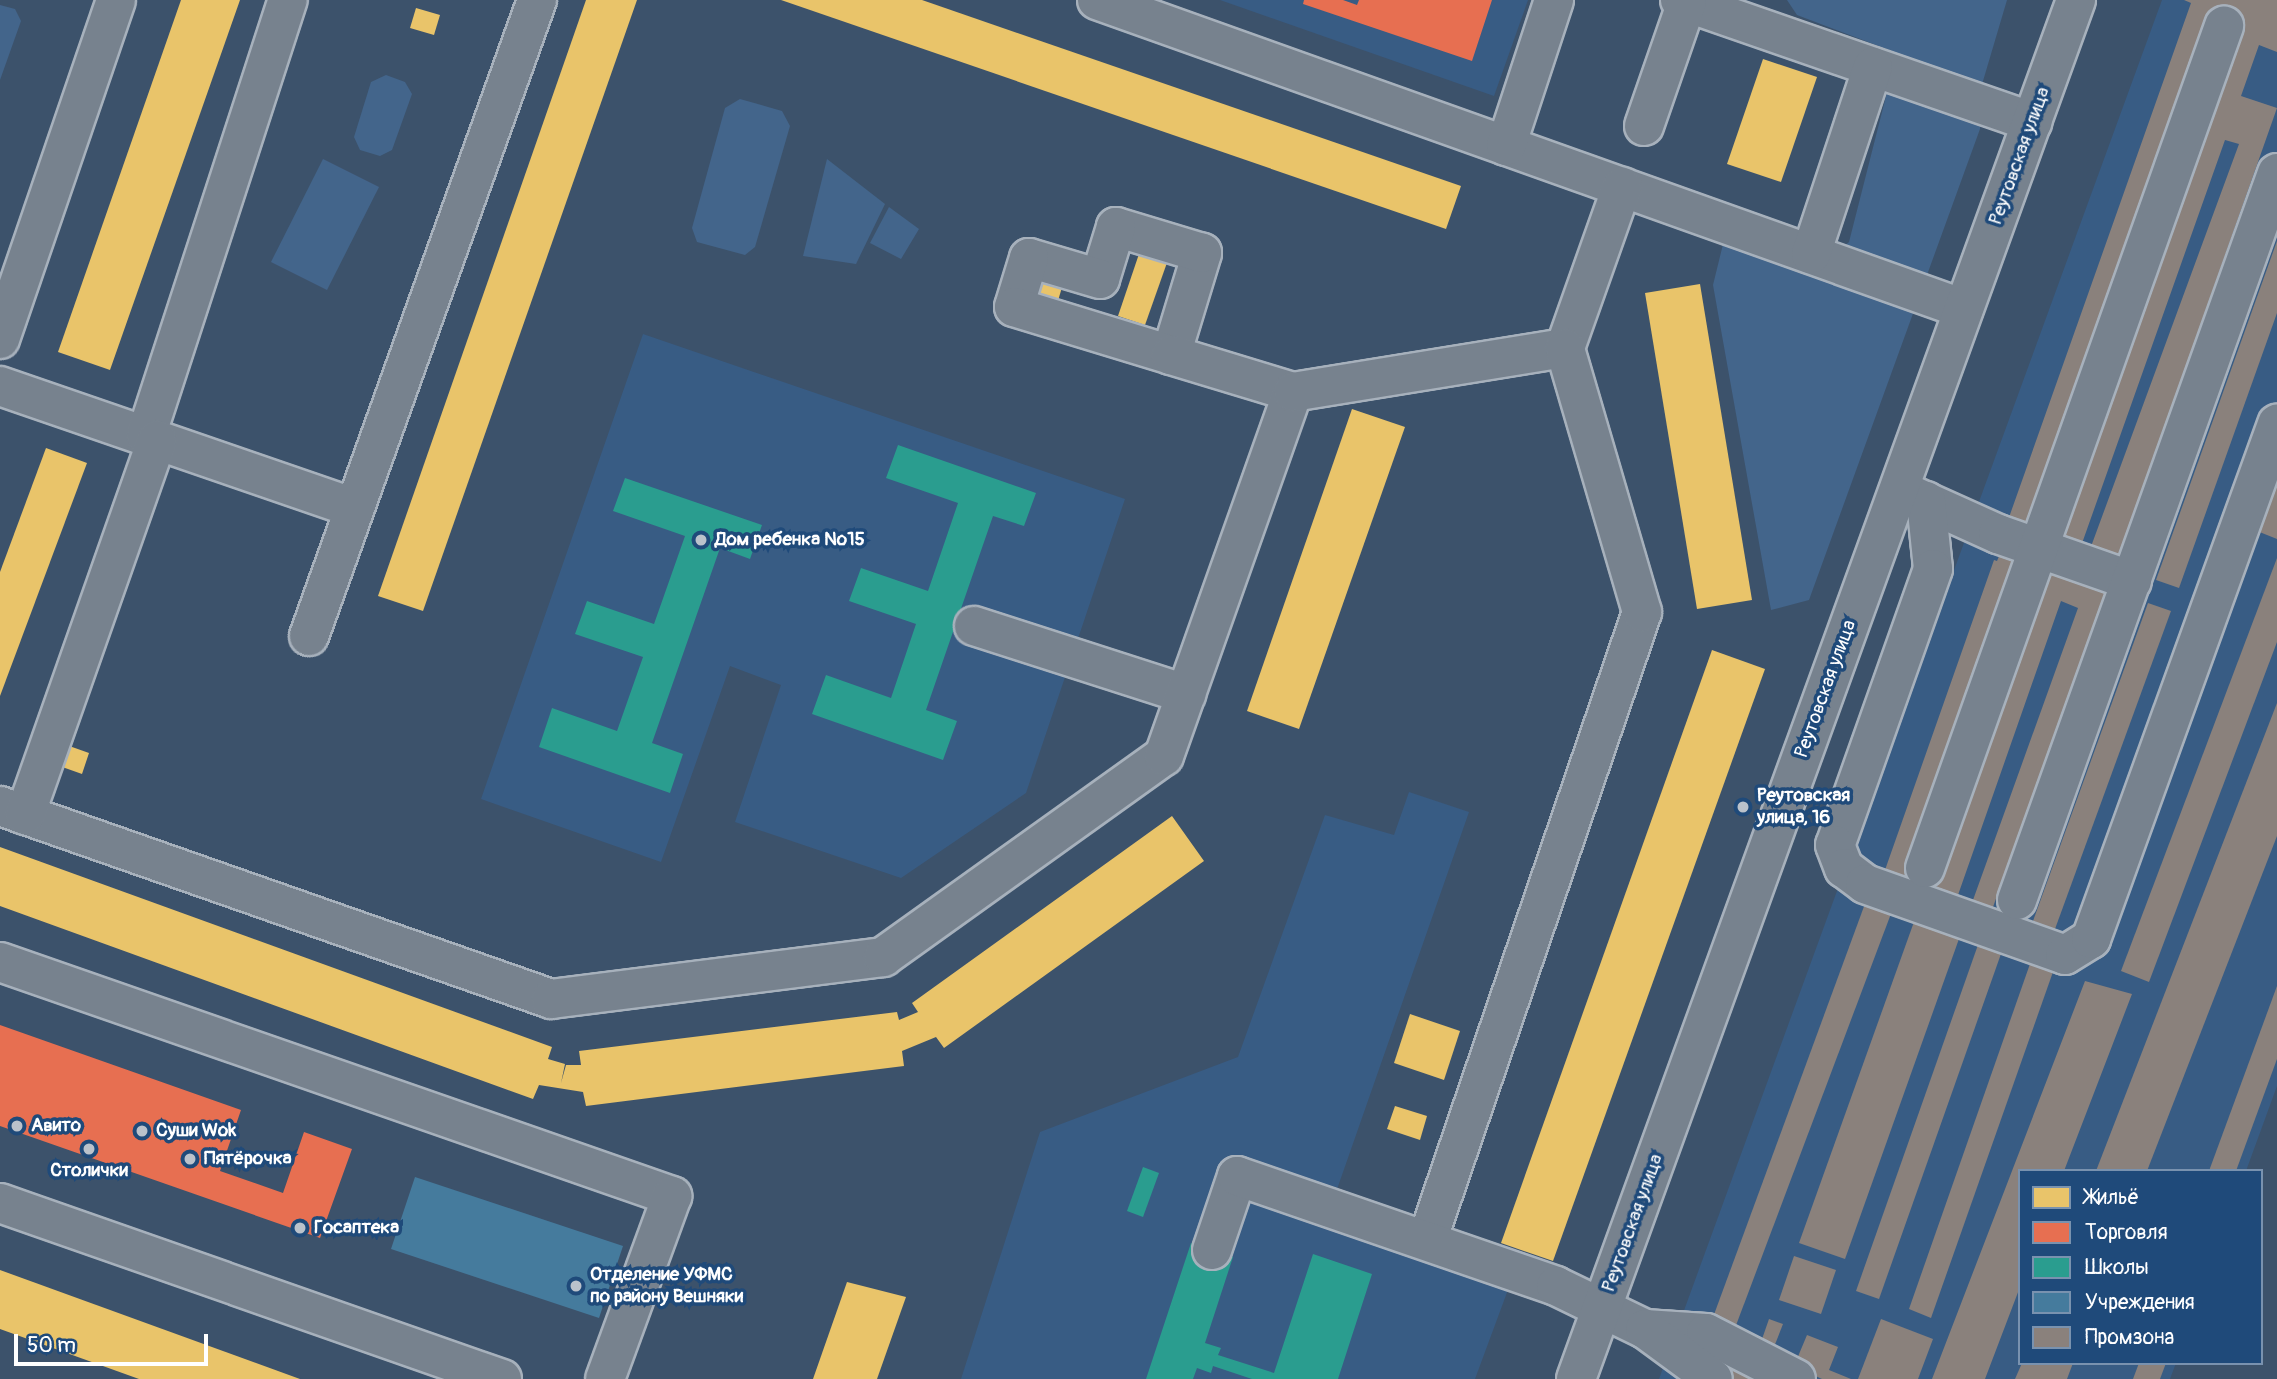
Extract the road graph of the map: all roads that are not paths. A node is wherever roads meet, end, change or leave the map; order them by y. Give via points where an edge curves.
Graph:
1 (116, 0) edge
2 (288, 0) edge
3 (537, 0) edge
4 (1097, 0) edge
5 (1554, 0) edge
6 (2076, 0) edge
7 (1683, 1) edge
8 (2224, 26) dead end
9 (1873, 68) junction
10 (2032, 122) junction
11 (1644, 126) dead end
12 (1506, 146) junction
13 (2277, 173) edge
14 (1622, 187) junction
15 (1811, 254) junction
16 (1100, 279) junction
17 (1964, 309) junction
18 (1084, 328) junction
19 (0, 339) edge
20 (1565, 348) junction
21 (1171, 355) junction
22 (0, 386) edge
23 (1293, 392) junction
24 (2277, 424) edge
25 (151, 438) junction
26 (1913, 495) junction
27 (355, 508) junction
28 (2038, 547) junction
29 (2132, 581) junction
30 (974, 626) dead end
31 (309, 636) dead end
32 (1186, 694) junction
33 (13, 810) edge
34 (1926, 868) dead end
35 (2017, 900) dead end
36 (0, 962) edge
37 (0, 1203) edge
38 (1431, 1229) dead end
39 (1212, 1250) dead end
40 (1601, 1311) junction
41 (1645, 1329) junction
42 (502, 1379) edge
43 (605, 1379) edge
44 (1576, 1379) edge
45 (1713, 1379) edge
46 (1796, 1379) edge

1 - 19 street
2 - 25 street
3 - 27 street
4 - 12 street
5 - 12 street
6 - 10 street, Реутовская улица
7 - 9 street
7 - 11 street
8 - 28 street
9 - 10 street
9 - 15 street
10 - 17 street, Реутовская улица
12 - 14 street
13 - 29 street
14 - 15 street
14 - 20 street
15 - 17 street
16 - 18 street
16 - 18 street via 1029,258 1014,307
16 - 21 street via 1116,227 1202,253
17 - 26 street, Реутовская улица
18 - 21 street
20 - 23 street
20 - 38 street via 1642,612
21 - 23 street
22 - 25 street
23 - 32 street
24 - 26 street via 2091,939 2065,955 1865,884 1844,868 1835,845 1933,569
25 - 27 street
25 - 33 street
26 - 28 street
26 - 40 street, Реутовская улица
27 - 31 street
28 - 29 street
28 - 34 street
29 - 35 street
30 - 32 street
32 - 33 street via 1164,756 883,957 551,999
36 - 43 street via 672,1196
37 - 42 street
39 - 40 street via 1237,1176 1556,1286
40 - 41 street
40 - 44 street, Реутовская улица
41 - 45 street
41 - 46 street via 1706,1333

